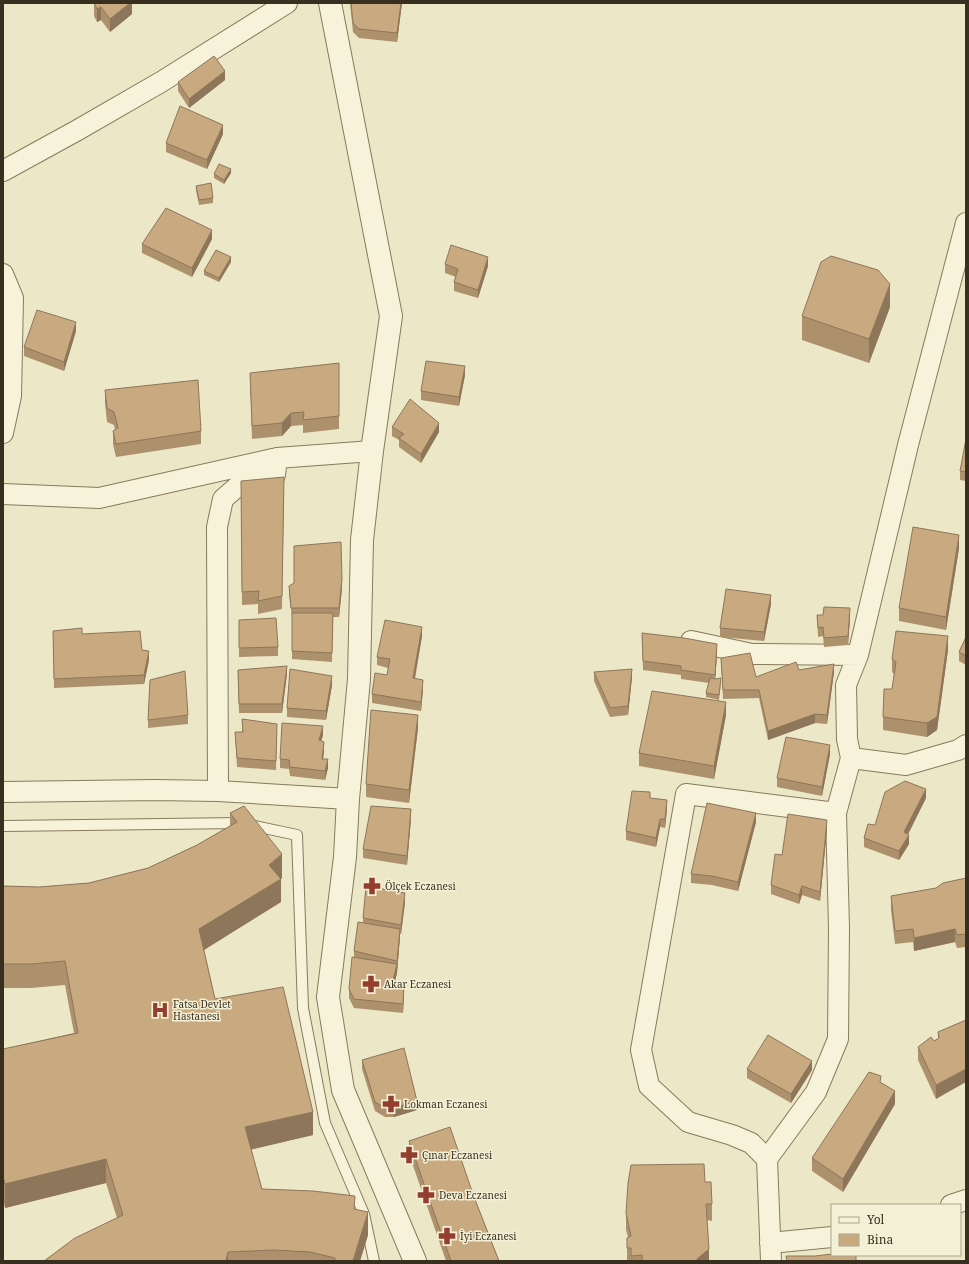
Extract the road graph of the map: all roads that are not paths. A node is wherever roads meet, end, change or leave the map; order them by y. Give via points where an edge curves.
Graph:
1 (287, 3) edge
2 (330, 3) edge
3 (3, 171) edge
4 (966, 222) edge
5 (3, 274) edge
6 (3, 433) edge
7 (372, 451) junction
8 (277, 458) junction
9 (3, 494) edge
10 (672, 637) edge
11 (858, 655) junction
12 (966, 745) edge
13 (851, 758) junction
14 (3, 792) edge
15 (218, 792) junction
16 (348, 799) junction
17 (836, 813) junction
18 (3, 826) edge
19 (767, 1159) junction
20 (966, 1200) edge
21 (954, 1204) edge
22 (831, 1236) edge
23 (770, 1252) edge
24 (374, 1261) edge
25 (416, 1261) edge

1 - 3 street via 161,82
2 - 7 street via 391,316
4 - 11 street via 908,445
5 - 6 street via 13,298 11,396
7 - 8 street
7 - 16 street via 362,540 359,679
8 - 9 street via 98,498
8 - 15 street via 275,475 260,477 238,486 223,499 217,527
10 - 11 street via 752,654
11 - 13 street via 846,685 847,739
12 - 13 street via 958,750 906,765
13 - 17 street
14 - 15 street
15 - 16 street
16 - 25 street via 345,857 328,997 343,1090
17 - 19 street via 838,1039 816,1092
17 - 19 street via 686,794 642,1050 649,1086 688,1122 752,1143
18 - 24 lane via 241,823 297,835 303,1008 325,1123 364,1214
19 - 23 street
20 - 21 street
22 - 23 street

